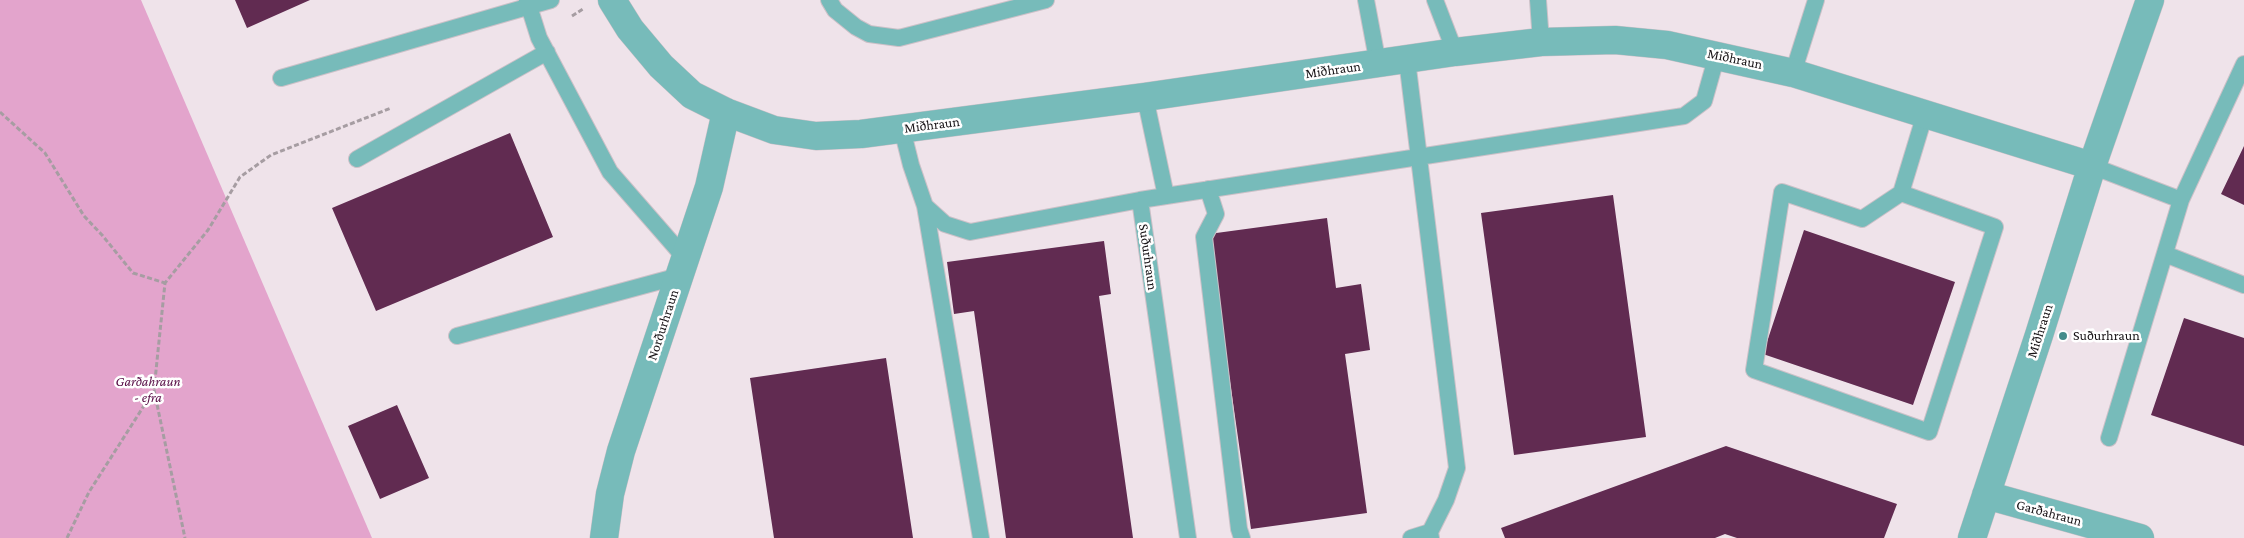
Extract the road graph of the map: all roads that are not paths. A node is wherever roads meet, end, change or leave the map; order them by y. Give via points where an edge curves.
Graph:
1 (551, 0) edge
2 (612, 0) edge
3 (829, 0) edge
4 (1046, 0) edge
5 (1366, 0) edge
6 (1435, 0) edge
7 (1538, 0) edge
8 (1816, 0) edge
9 (2150, 0) edge
10 (528, 3) edge
11 (1541, 42) junction
12 (547, 52) junction
13 (1455, 52) junction
14 (1717, 55) junction
15 (1407, 60) junction
16 (1378, 64) junction
17 (2244, 64) edge
18 (1793, 72) junction
19 (281, 78) dead end
20 (1145, 97) junction
21 (726, 112) junction
22 (1925, 114) junction
23 (902, 129) junction
24 (1420, 156) junction
25 (358, 159) dead end
26 (2092, 166) junction
27 (1208, 189) junction
28 (1901, 193) junction
29 (1166, 196) junction
30 (1140, 200) junction
31 (2181, 200) junction
32 (925, 206) junction
33 (2165, 254) junction
34 (682, 267) junction
35 (2244, 285) edge
36 (457, 336) dead end
37 (2109, 438) dead end
38 (1986, 495) junction
39 (1430, 535) edge
40 (604, 538) edge
41 (981, 538) edge
42 (1188, 538) edge
43 (1242, 538) edge
44 (1411, 538) edge
45 (1972, 538) edge
46 (2140, 538) edge

1 - 10 lane
2 - 21 street, Miðhraun via 630,29 661,66 692,95
3 - 4 lane via 835,10 856,28 899,38
5 - 16 lane
6 - 13 lane
7 - 11 lane
8 - 18 lane
9 - 26 street, Miðhraun
10 - 12 lane
10 - 19 lane
11 - 13 street, Miðhraun
11 - 14 street, Miðhraun via 1615,40 1667,45
12 - 25 lane
12 - 34 lane via 610,172
13 - 15 street, Miðhraun
14 - 18 street, Miðhraun
14 - 24 lane via 1704,101 1684,116
15 - 16 street, Miðhraun
15 - 24 lane
16 - 20 street, Miðhraun
17 - 31 lane
18 - 22 street, Miðhraun
20 - 23 street, Miðhraun
20 - 29 lane
21 - 23 street, Miðhraun via 774,130 816,136
21 - 34 street, Norðurhraun via 709,187
22 - 26 street, Miðhraun
22 - 28 lane
23 - 32 lane
24 - 27 lane
24 - 39 lane via 1457,468
26 - 31 lane
26 - 38 street, Miðhraun
27 - 29 lane
27 - 43 lane via 1216,214 1204,237
28 - 28 lane via 1995,227 1929,432 1754,370 1782,192 1862,219
29 - 30 lane
30 - 32 lane via 970,232 945,224
30 - 42 lane, Suðurhraun
31 - 33 lane
32 - 41 lane
33 - 35 lane
33 - 37 lane
34 - 36 lane
34 - 40 street, Norðurhraun via 622,451 610,494
38 - 45 street
38 - 46 street, Garðahraun
39 - 44 lane

